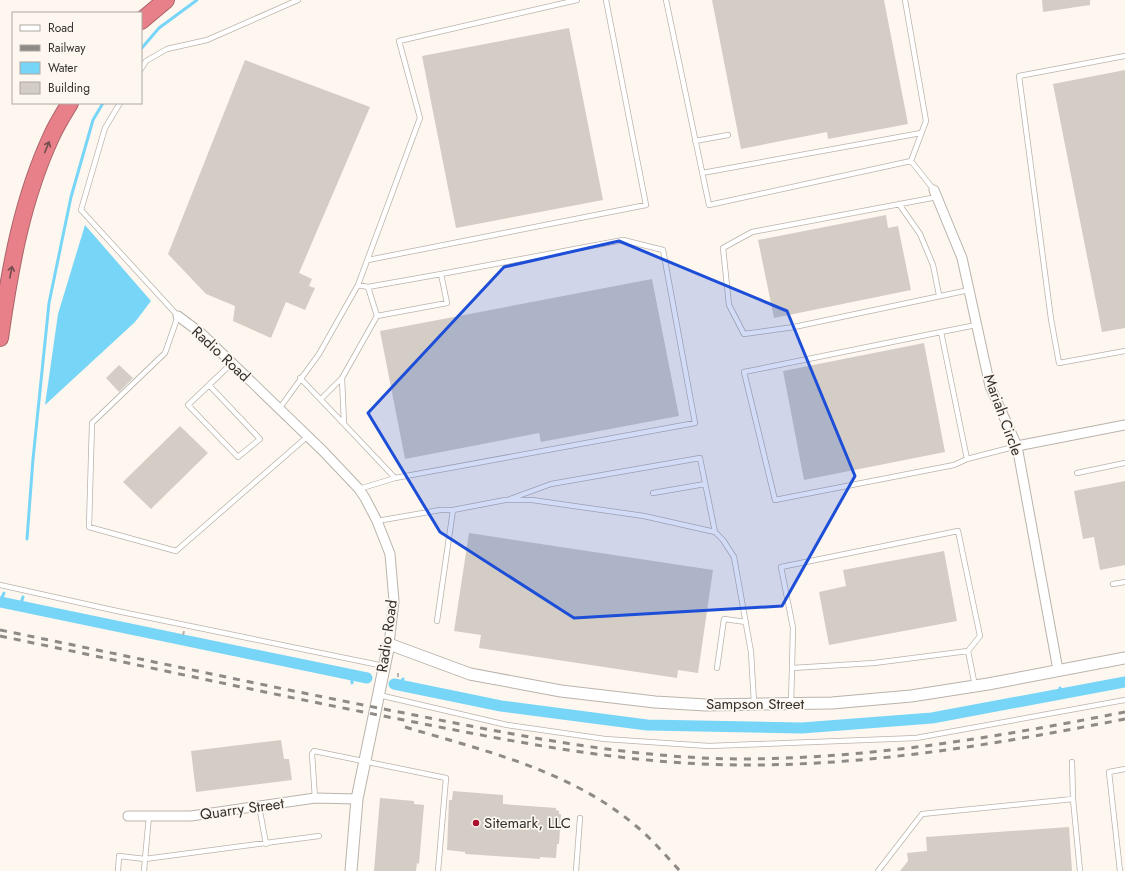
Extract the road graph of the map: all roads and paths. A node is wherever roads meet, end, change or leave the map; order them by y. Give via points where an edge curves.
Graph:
1 (166, 0) edge
2 (298, 0) edge
3 (577, 0) edge
4 (606, 0) edge
5 (666, 0) edge
6 (905, 0) edge
7 (142, 20) edge
8 (1125, 56) edge
9 (142, 67) edge
10 (69, 104) edge
11 (119, 104) edge
12 (922, 133) junction
13 (728, 135) dead end
14 (695, 141) junction
15 (911, 162) junction
16 (702, 173) junction
17 (935, 194) junction
18 (899, 204) junction
19 (368, 260) junction
20 (441, 274) junction
21 (358, 285) junction
22 (368, 287) junction
23 (969, 290) junction
24 (939, 295) junction
25 (178, 316) junction
26 (377, 316) junction
27 (976, 325) junction
28 (941, 332) junction
29 (0, 338) edge
30 (1125, 351) edge
31 (232, 363) junction
32 (300, 378) junction
33 (342, 378) junction
34 (209, 385) junction
35 (321, 400) junction
36 (279, 409) junction
37 (344, 424) junction
38 (1125, 426) edge
39 (308, 436) junction
40 (1016, 446) junction
41 (967, 459) junction
42 (1125, 463) edge
43 (1077, 472) dead end
44 (395, 478) junction
45 (705, 484) junction
46 (359, 489) junction
47 (653, 493) dead end
48 (505, 500) junction
49 (453, 510) junction
50 (377, 521) junction
51 (715, 532) junction
52 (1125, 582) edge
53 (1113, 584) dead end
54 (0, 585) edge
55 (437, 621) dead end
56 (746, 622) junction
57 (184, 631) dead end
58 (183, 635) dead end
59 (389, 644) junction
60 (968, 651) junction
61 (1125, 658) edge
62 (718, 668) dead end
63 (792, 668) junction
64 (383, 670) junction
65 (1058, 670) junction
66 (398, 673) dead end
67 (398, 677) dead end
68 (975, 686) junction
69 (378, 693) junction
70 (1125, 700) edge
71 (754, 705) junction
72 (791, 705) junction
73 (366, 762) junction
74 (1072, 762) dead end
75 (1125, 769) edge
76 (315, 798) junction
77 (357, 799) junction
78 (1073, 799) junction
79 (259, 806) junction
80 (128, 816) dead end
81 (149, 816) junction
82 (580, 818) dead end
83 (319, 836) dead end
84 (266, 844) junction
85 (144, 859) junction
86 (118, 871) edge
87 (144, 871) edge
88 (351, 871) edge
89 (438, 871) edge
90 (576, 871) edge
91 (878, 871) edge
92 (1080, 871) edge
93 (1120, 871) edge

1 - 7 highway
2 - 9 lane via 207,40 167,49 146,61
3 - 19 lane via 399,41 420,118
4 - 19 lane via 646,205
5 - 14 lane
6 - 12 lane via 926,121
8 - 30 lane via 1019,76 1050,319 1059,363
29 -> 10 highway via 18,234 30,189 52,134
11 - 25 lane via 105,128 81,210
12 - 15 lane
12 - 16 lane
13 - 14 lane
14 - 16 lane
15 - 16 lane via 708,205
15 - 17 lane
17 - 18 lane
17 - 23 street, Mariah Circle via 962,258
18 - 24 lane via 920,234 933,264
18 - 24 lane via 752,232 723,248 729,305 744,334 794,327
19 - 21 lane
20 - 22 lane
20 - 26 lane via 447,303
20 - 44 lane via 623,240 663,250 695,423
21 - 22 lane
21 - 32 lane via 319,354
22 - 26 lane
23 - 24 lane
23 - 27 street, Mariah Circle
25 - 31 street, Radio Road via 202,334
25 - 39 lane via 165,353 92,423 89,527 176,551
26 - 33 lane
27 - 28 lane
27 - 40 street, Mariah Circle via 990,386
28 - 41 lane
28 - 41 lane via 744,372 775,500 954,465
31 - 34 lane
31 - 36 street, Radio Road
32 - 35 lane
32 - 36 lane
33 - 35 lane
33 - 37 lane
34 - 34 lane via 188,405 238,457 260,439
35 - 37 lane
36 - 39 street, Radio Road
37 - 44 lane
38 - 40 street
39 - 46 street, Radio Road
40 - 41 lane
40 - 65 street, Mariah Circle
42 - 43 lane
44 - 46 lane
45 - 47 lane
45 - 48 lane via 700,458 551,484
45 - 51 lane
46 - 50 street, Radio Road
48 - 49 lane
48 - 51 lane via 532,500 644,516
49 - 50 lane
49 - 55 lane
50 - 59 street, Radio Road via 390,554 394,601
51 - 56 lane via 734,557
52 - 53 lane
54 - 64 lane
56 - 62 lane via 724,619
56 - 71 lane via 751,652
57 - 58 path
59 - 64 street, Radio Road
59 - 71 street, Sampson Street via 470,674 561,691 655,702
60 - 63 lane via 874,663
60 - 63 lane via 980,636 958,531 781,567 793,628
60 - 68 lane
61 - 65 street, Sampson Street
63 - 72 lane
64 - 69 street, Radio Road
65 - 68 street, Sampson Street
66 - 67 path
68 - 72 street, Sampson Street via 911,696
69 - 70 lane via 507,725 606,739 709,746 916,738
69 - 73 street, Radio Road
71 - 72 street, Sampson Street
73 - 76 lane via 314,751 312,754
73 - 77 street, Radio Road
73 - 89 lane via 446,778
74 - 78 lane
75 - 93 lane via 1109,772
76 - 77 street, Quarry Street
76 - 79 street, Quarry Street
77 - 88 street, Radio Road
78 - 91 lane via 922,814
78 - 92 lane
79 - 81 street, Quarry Street via 191,816
79 - 84 lane
80 - 81 street, Quarry Street
81 - 85 lane
82 - 90 lane
83 - 84 lane
84 - 85 lane
85 - 86 lane via 120,856
85 - 87 lane

